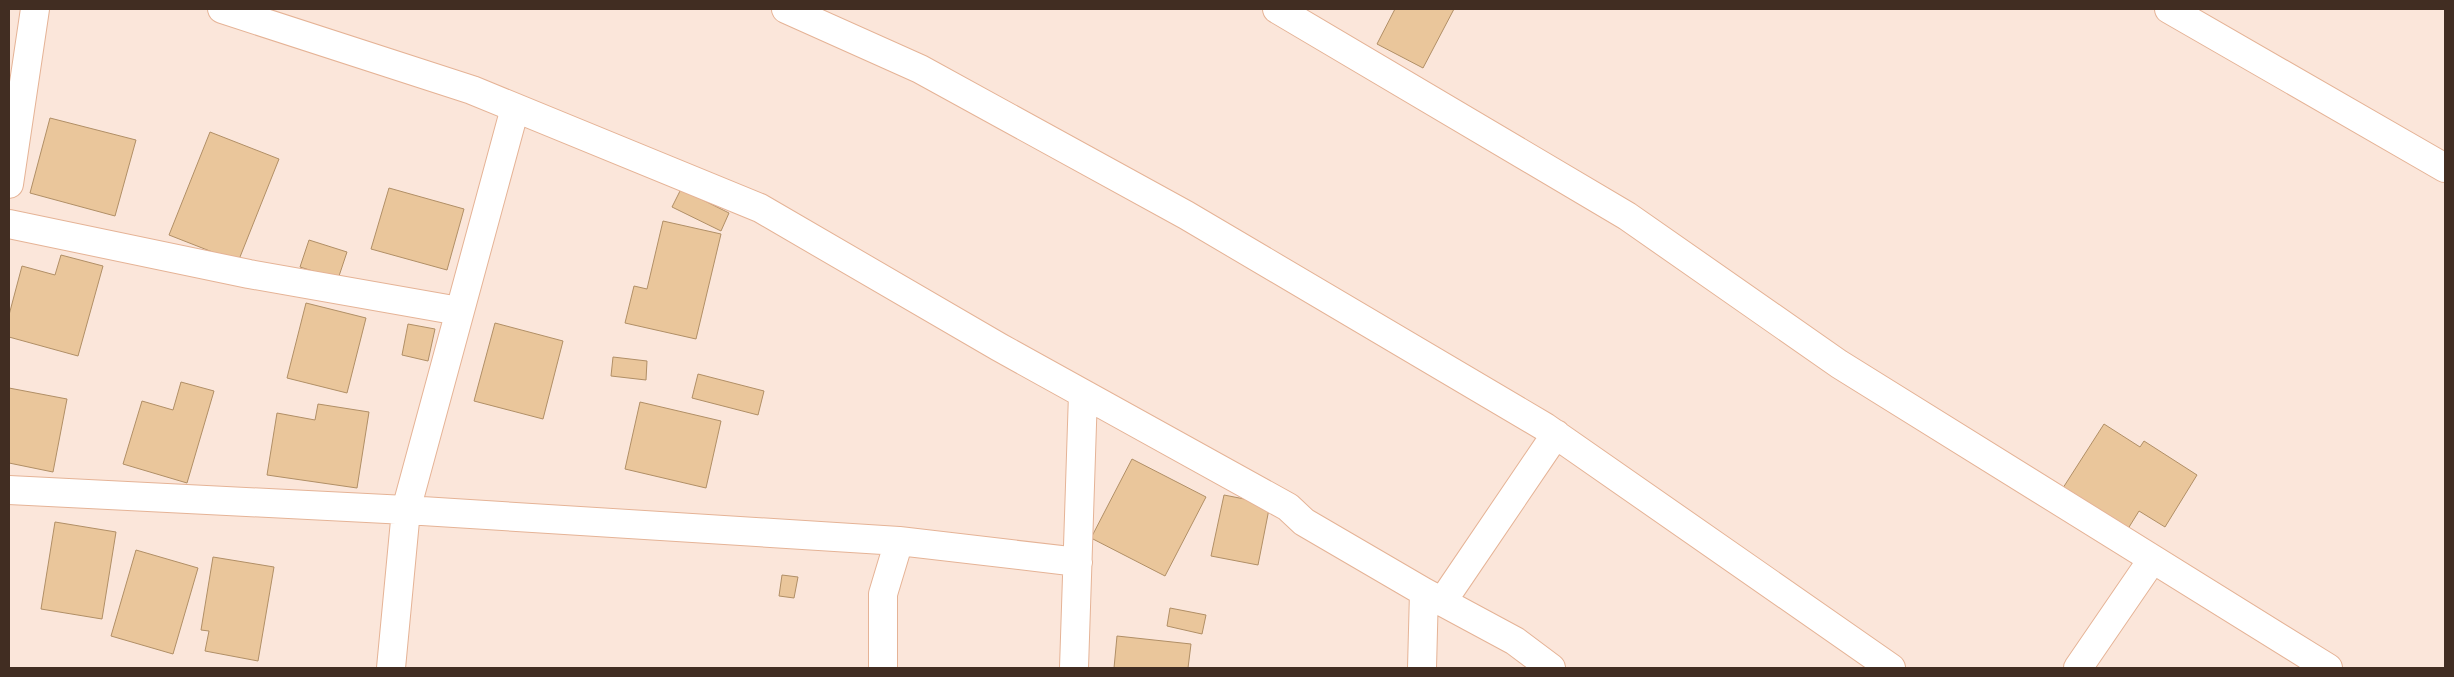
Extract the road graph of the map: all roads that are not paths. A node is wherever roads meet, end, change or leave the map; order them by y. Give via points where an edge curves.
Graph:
1 (35, 9) edge
2 (222, 9) edge
3 (786, 9) edge
4 (1277, 9) edge
5 (2169, 9) edge
6 (515, 108) junction
7 (2445, 168) edge
8 (9, 184) edge
9 (9, 224) edge
10 (460, 311) junction
11 (1083, 394) junction
12 (1556, 434) junction
13 (9, 490) edge
14 (406, 510) junction
15 (899, 541) junction
16 (2152, 560) junction
17 (1078, 562) junction
18 (1433, 597) junction
19 (391, 668) edge
20 (883, 668) edge
21 (1074, 668) edge
22 (1422, 668) edge
23 (1551, 668) edge
24 (1891, 668) edge
25 (2078, 668) edge
26 (2328, 668) edge

1 - 8 street
2 - 6 street via 472,90
3 - 12 street via 920,69 1178,210
4 - 16 street via 1627,216 1839,364
5 - 7 street
6 - 10 street
6 - 11 street via 760,208
9 - 10 street via 249,274
10 - 14 street
11 - 17 street
11 - 18 street via 1288,507 1304,522
12 - 18 street
12 - 24 street
13 - 14 street
14 - 15 street
14 - 19 street
15 - 17 street
15 - 20 street via 883,594
16 - 25 street
16 - 26 street
17 - 21 street
18 - 22 street
18 - 23 street via 1515,641

